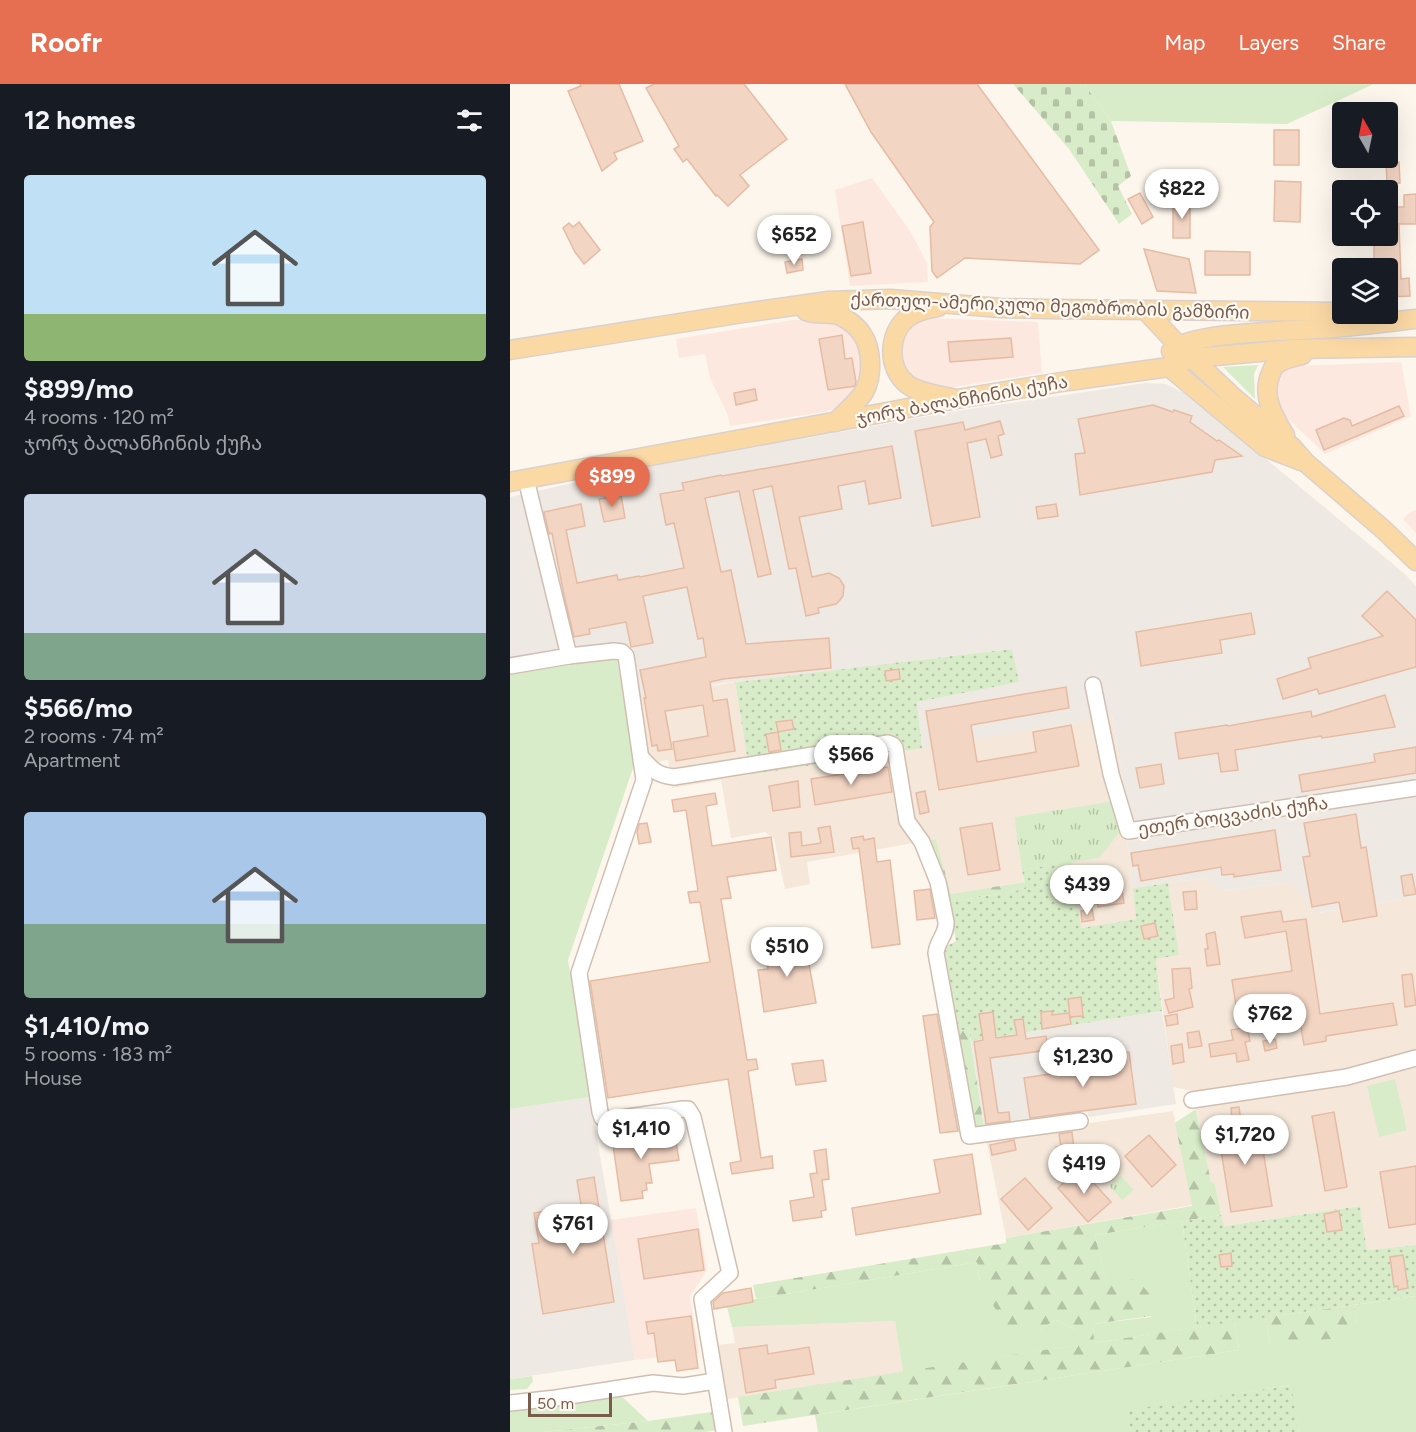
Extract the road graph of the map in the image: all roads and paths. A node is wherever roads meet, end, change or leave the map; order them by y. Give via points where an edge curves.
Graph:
1 (948, 304) junction
2 (793, 306) junction
3 (1146, 310) junction
4 (1332, 312) edge
5 (1398, 316) edge
6 (1416, 318) edge
7 (1178, 345) junction
8 (1416, 347) edge
9 (1324, 348) junction
10 (510, 350) edge
11 (1193, 358) junction
12 (1169, 367) junction
13 (957, 399) junction
14 (836, 422) junction
15 (1292, 447) junction
16 (1305, 462) junction
17 (518, 481) edge
18 (1416, 561) edge
19 (569, 656) junction
20 (510, 666) edge
21 (1093, 685) dead end
22 (641, 757) junction
23 (1416, 789) edge
24 (1416, 1058) edge
25 (1192, 1100) dead end
26 (1080, 1121) dead end
27 (715, 1381) junction
28 (510, 1403) edge
29 (724, 1432) edge

1 - 2 main road, ქართულ-ამერიკული მეგობრობის გამზირი via 855,299
1 - 3 main road, ქართულ-ამერიკული მეგობრობის გამზირი
1 - 13 main road via 908,317 895,333 892,349 896,368 909,386
2 - 10 main road, ქართულ-ამერიკული მეგობრობის გამზირი
2 - 14 main road via 813,314 838,315 852,322 865,339 870,363 868,383 858,400
3 - 4 main road, ქართულ-ამერიკული მეგობრობის გამზირი
3 - 7 main road
5 - 6 main road
6 - 7 main road via 1207,337
7 - 11 main road
7 - 12 main road via 1170,352
8 - 9 main road, ჯორჯ ბალანჩინის ქუჩა
9 - 11 main road, ჯორჯ ბალანჩინის ქუჩა
9 - 15 main road via 1281,361 1268,380 1271,410
11 - 12 main road, ჯორჯ ბალანჩინის ქუჩა
11 - 15 main road
12 - 13 main road, ჯორჯ ბალანჩინის ქუჩა
12 - 16 main road via 1265,447
13 - 14 main road, ჯორჯ ბალანჩინის ქუჩა
14 - 17 main road, ჯორჯ ბალანჩინის ქუჩა
15 - 16 main road
16 - 18 main road
17 - 19 street
19 - 20 street
19 - 22 street via 614,651 626,656
21 - 23 street, ეთერ ბოცვაძის ქუჩა via 1111,774 1128,831
22 - 26 street via 661,776 674,777 893,745 907,821 922,842 938,882 946,922 936,953 969,1136
22 - 27 street via 644,780 579,973 602,1118 683,1109 688,1109 693,1117 730,1273 702,1299
24 - 25 street via 1347,1077
27 - 28 street via 683,1386 653,1383
27 - 29 street

